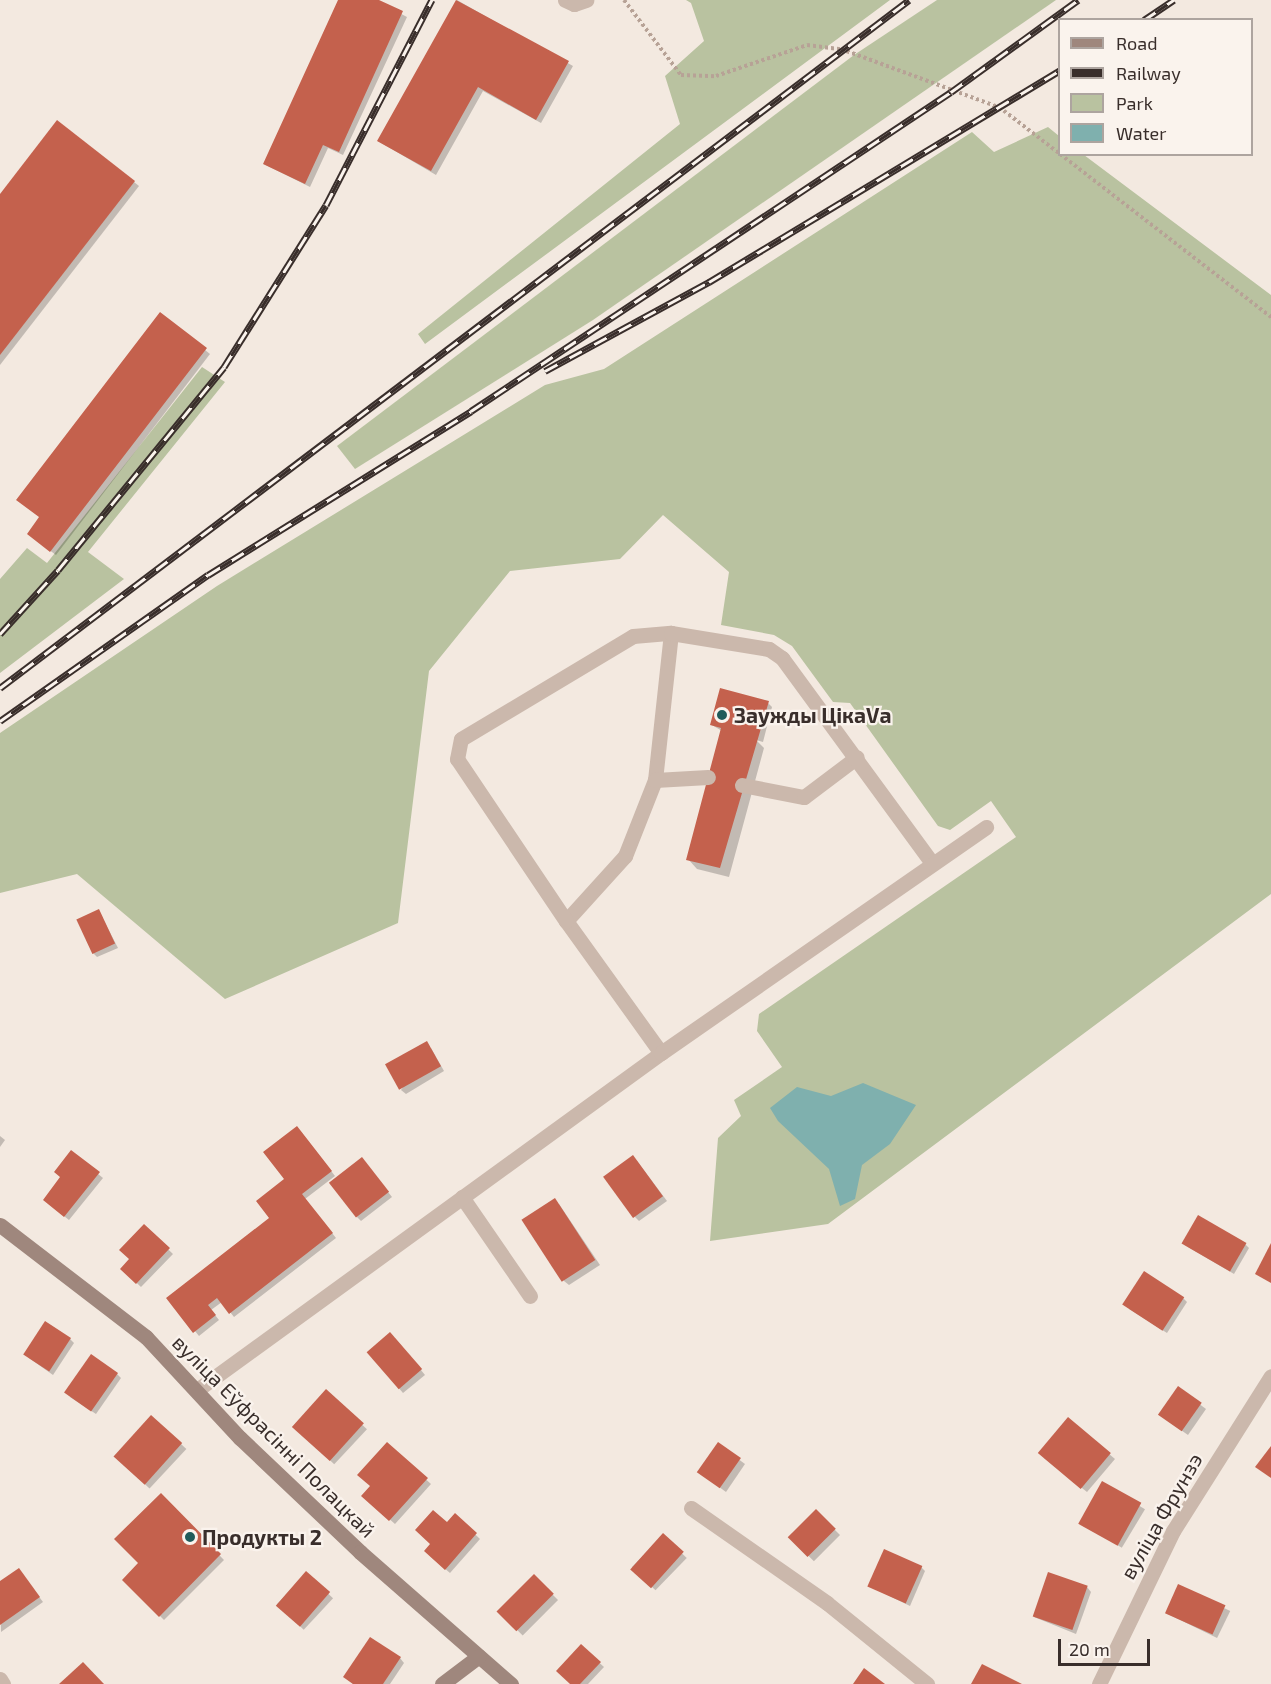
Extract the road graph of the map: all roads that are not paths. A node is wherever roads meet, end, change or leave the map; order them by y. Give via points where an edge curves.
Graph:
1 (670, 633) junction
2 (857, 757) junction
3 (708, 777) dead end
4 (655, 780) junction
5 (742, 785) dead end
6 (986, 827) dead end
7 (932, 863) junction
8 (566, 921) junction
9 (661, 1053) junction
10 (462, 1197) junction
11 (0, 1225) edge
12 (530, 1296) dead end
13 (1271, 1376) edge
14 (197, 1390) junction
15 (691, 1508) dead end
16 (479, 1656) junction
17 (0, 1679) edge
18 (3, 1684) edge
19 (442, 1684) edge
20 (511, 1684) edge
21 (927, 1684) edge
22 (1099, 1684) edge

1 - 2 street via 769,649 782,658
1 - 4 street
1 - 8 street via 633,636 461,739 457,759
2 - 5 street via 804,797
2 - 7 street
3 - 4 street
4 - 8 street via 625,856
6 - 7 street
7 - 9 street
8 - 9 street
9 - 10 street
10 - 12 street
10 - 14 street
11 - 14 main road, вуліца Еўфрасінні Полацкай via 146,1337
13 - 22 street, вуліца Фрунзэ via 1173,1531
14 - 16 main road, вуліца Еўфрасінні Полацкай via 240,1438 360,1552
15 - 21 street via 827,1603
16 - 19 main road
16 - 20 main road, вуліца Еўфрасінні Полацкай
17 - 18 street

